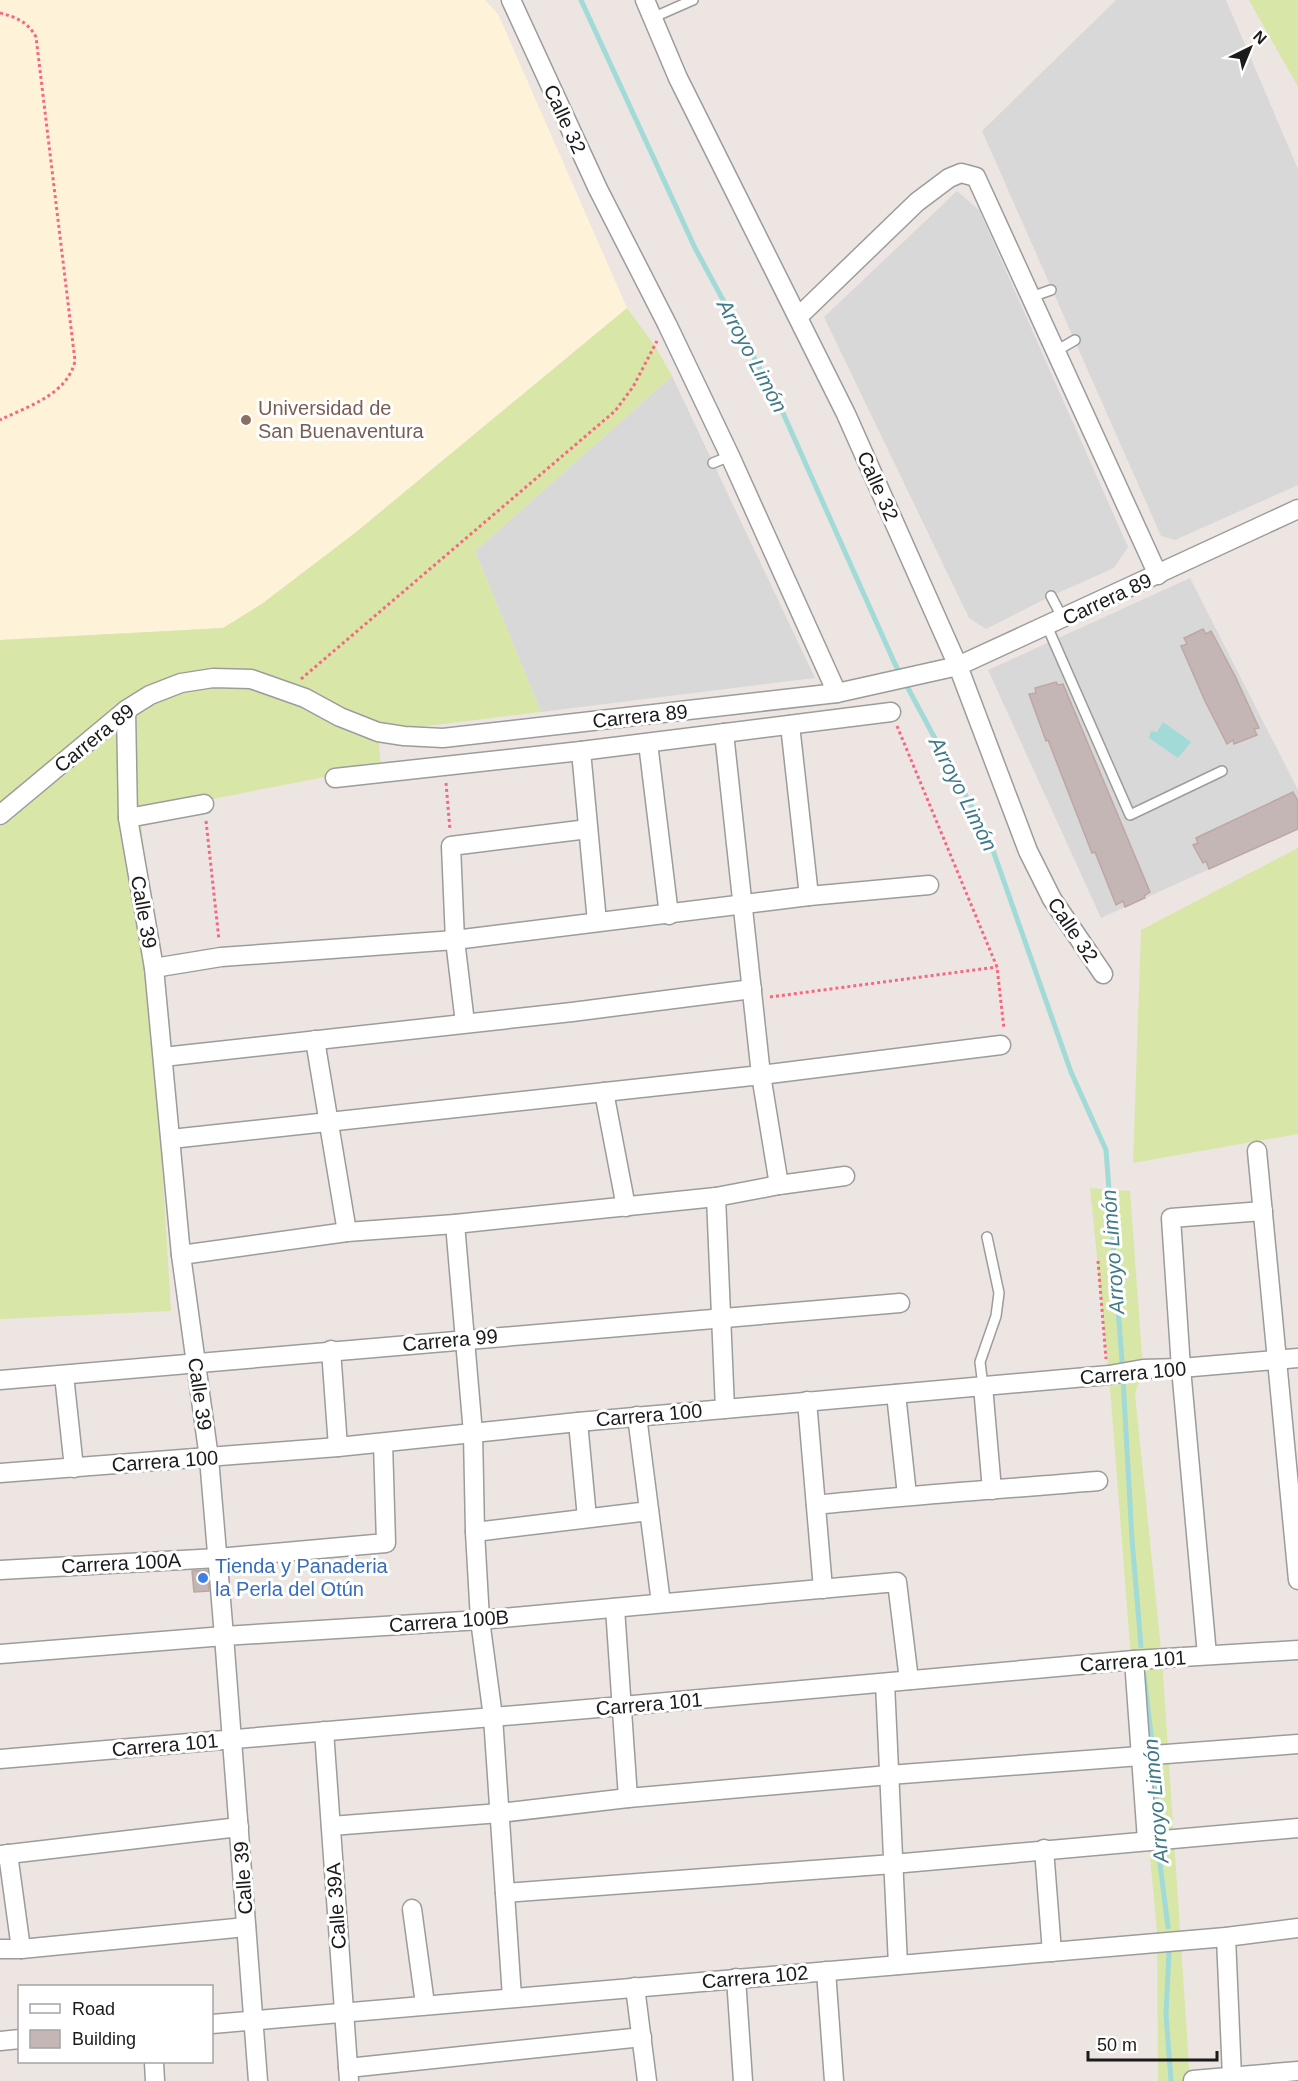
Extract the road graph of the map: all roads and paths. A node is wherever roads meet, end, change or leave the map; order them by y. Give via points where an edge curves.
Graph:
1 (511, 0) edge
2 (645, 0) edge
3 (693, 0) edge
4 (0, 13) edge
5 (652, 18) junction
6 (1051, 290) dead end
7 (1031, 297) junction
8 (798, 317) junction
9 (666, 324) junction
10 (1075, 340) dead end
11 (1056, 351) junction
12 (0, 420) edge
13 (730, 456) junction
14 (713, 463) dead end
15 (1298, 509) edge
16 (1158, 574) junction
17 (1051, 596) dead end
18 (1055, 623) junction
19 (952, 668) junction
20 (286, 692) junction
21 (837, 693) junction
22 (126, 710) junction
23 (891, 712) joint
24 (790, 725) junction
25 (724, 733) junction
26 (648, 743) junction
27 (581, 751) junction
28 (445, 766) junction
29 (1222, 771) dead end
30 (335, 778) dead end
31 (204, 804) joint
32 (0, 815) edge
33 (128, 818) junction
34 (588, 829) junction
35 (451, 846) junction
36 (929, 885) dead end
37 (809, 897) junction
38 (743, 906) junction
39 (669, 915) junction
40 (597, 922) junction
41 (455, 940) junction
42 (221, 957) junction
43 (997, 967) junction
44 (154, 968) junction
45 (1102, 974) dead end
46 (752, 994) junction
47 (465, 1023) junction
48 (315, 1040) junction
49 (1001, 1045) joint
50 (163, 1056) junction
51 (761, 1075) junction
52 (604, 1092) junction
53 (330, 1122) junction
54 (171, 1139) junction
55 (1257, 1151) dead end
56 (845, 1176) dead end
57 (779, 1185) junction
58 (716, 1197) junction
59 (626, 1207) junction
60 (1263, 1211) junction
61 (455, 1224) junction
62 (347, 1232) junction
63 (987, 1237) dead end
64 (181, 1255) junction
65 (1098, 1261) dead end
66 (900, 1303) dead end
67 (721, 1317) junction
68 (465, 1339) junction
69 (331, 1350) junction
70 (1298, 1358) edge
71 (1277, 1360) junction
72 (195, 1363) junction
73 (1182, 1368) junction
74 (1103, 1375) junction
75 (64, 1376) junction
76 (0, 1380) edge
77 (983, 1386) junction
78 (896, 1394) junction
79 (807, 1401) junction
80 (725, 1409) junction
81 (637, 1416) junction
82 (578, 1422) junction
83 (473, 1432) junction
84 (382, 1443) junction
85 (338, 1447) junction
86 (209, 1458) junction
87 (74, 1468) junction
88 (0, 1473) edge
89 (1098, 1481) dead end
90 (992, 1490) junction
91 (907, 1495) junction
92 (816, 1505) junction
93 (649, 1511) junction
94 (587, 1518) junction
95 (475, 1532) junction
96 (218, 1558) junction
97 (0, 1569) edge
98 (1298, 1573) edge
99 (824, 1589) junction
100 (661, 1603) junction
101 (615, 1608) junction
102 (480, 1620) junction
103 (224, 1636) junction
104 (1298, 1650) edge
105 (0, 1654) edge
106 (1207, 1655) junction
107 (1134, 1659) junction
108 (909, 1680) junction
109 (885, 1683) junction
110 (622, 1706) junction
111 (493, 1717) junction
112 (324, 1731) junction
113 (231, 1740) junction
114 (1298, 1744) edge
115 (1150, 1756) junction
116 (0, 1759) edge
117 (889, 1775) junction
118 (628, 1798) junction
119 (500, 1813) junction
120 (331, 1826) junction
121 (239, 1827) junction
122 (1298, 1828) edge
123 (1149, 1840) junction
124 (1044, 1849) junction
125 (4, 1855) edge
126 (893, 1864) junction
127 (505, 1893) junction
128 (412, 1909) dead end
129 (246, 1927) junction
130 (1298, 1928) edge
131 (1226, 1937) junction
132 (0, 1949) edge
133 (21, 1949) junction
134 (1052, 1952) junction
135 (898, 1965) junction
136 (826, 1971) junction
137 (736, 1978) junction
138 (635, 1987) junction
139 (512, 1997) junction
140 (425, 2004) junction
141 (344, 2011) junction
142 (254, 2020) junction
143 (213, 2024) edge
144 (642, 2037) junction
145 (18, 2039) edge
146 (0, 2041) edge
147 (154, 2063) edge
148 (1298, 2071) edge
149 (349, 2074) edge
150 (1232, 2076) junction
151 (1193, 2080) edge
152 (155, 2081) edge
153 (258, 2081) edge
154 (647, 2081) edge
155 (743, 2081) edge
156 (834, 2081) edge

1 - 9 street, Calle 32 via 598,189
2 - 5 street, Calle 32
3 - 5 lane
4 - 12 path via 22,20 36,37 75,361 62,386
5 - 8 street, Calle 32
6 - 7 lane
7 - 8 street via 976,177 962,173 917,202
7 - 11 street
8 - 19 street, Calle 32 via 846,414
9 - 13 street, Calle 32
9 - 20 path via 633,387 615,411
10 - 11 lane
11 - 16 street
13 - 14 lane
13 - 21 street, Calle 32
15 - 16 street, Carrera 89
16 - 18 street, Carrera 89
17 - 18 lane
18 - 19 street, Carrera 89
18 - 29 lane via 1130,815
19 - 21 street, Carrera 89
19 - 45 street, Calle 32 via 1028,851 1052,899
20 - 21 street, Carrera 89 via 378,732 443,738
20 - 22 street, Carrera 89 via 250,679 213,678 181,683
22 - 32 street, Carrera 89
22 - 33 street, Calle 39
23 - 24 street
23 - 43 path
24 - 25 street
24 - 37 street
25 - 26 street
25 - 38 street
26 - 27 street
26 - 39 street
27 - 28 street
27 - 34 street
28 - 30 street
28 - 35 path
31 - 33 street
31 - 42 path
33 - 44 street, Calle 39
34 - 35 street
34 - 40 street
35 - 41 street
36 - 37 street
37 - 38 street
38 - 39 street
38 - 46 street
39 - 40 street
40 - 41 street
41 - 42 street
41 - 47 street
42 - 44 street
43 - 46 path
43 - 49 path via 1004,1037
44 - 50 street, Calle 39
46 - 47 street
46 - 51 street
47 - 48 street
48 - 50 street
48 - 53 street
49 - 51 street
50 - 54 street, Calle 39
51 - 52 street
51 - 57 street
52 - 53 street
52 - 59 street
53 - 54 street
53 - 62 street
54 - 64 street, Calle 39
55 - 60 street
56 - 57 street
57 - 58 street
58 - 59 street
58 - 67 street
59 - 61 street
60 - 71 street
60 - 73 street via 1171,1218
61 - 62 street
61 - 68 street
62 - 64 street
63 - 77 lane via 999,1293 996,1316 980,1362
64 - 72 street, Calle 39
65 - 74 path via 1106,1362
66 - 67 street, Carrera 99
67 - 68 street, Carrera 99
67 - 80 street
68 - 69 street, Carrera 99
68 - 83 street
69 - 72 street, Carrera 99
69 - 85 street
70 - 71 street, Carrera 100
71 - 73 street, Carrera 100
71 - 98 street
72 - 75 street, Carrera 99
72 - 86 street, Calle 39
73 - 74 street, Carrera 100
73 - 106 street
74 - 77 street, Carrera 100
75 - 76 street, Carrera 99
75 - 87 street
77 - 78 street, Carrera 100
77 - 90 street
78 - 79 street, Carrera 100
78 - 91 street
79 - 80 street, Carrera 100
79 - 92 street
80 - 81 street, Carrera 100
81 - 82 street, Carrera 100
81 - 93 street
82 - 83 street, Carrera 100
82 - 94 street
83 - 84 street, Carrera 100
83 - 95 street
84 - 85 street, Carrera 100
84 - 96 street, Carrera 100A via 386,1543
85 - 86 street, Carrera 100
86 - 87 street, Carrera 100
86 - 96 street, Calle 39
87 - 88 street, Carrera 100
89 - 90 street
90 - 91 street
91 - 92 street
92 - 99 street
93 - 94 street
93 - 100 street
94 - 95 street
95 - 102 street
96 - 97 street, Carrera 100A
96 - 103 street, Calle 39
99 - 100 street, Carrera 100B
99 - 108 street, Carrera 100B via 897,1582
100 - 101 street, Carrera 100B
101 - 102 street, Carrera 100B
101 - 110 street
102 - 103 street, Carrera 100B
102 - 111 street
103 - 105 street, Carrera 100B
103 - 113 street, Calle 39
104 - 106 street, Carrera 101
106 - 107 street, Carrera 101
107 - 108 street, Carrera 101
107 - 115 street
108 - 109 street, Carrera 101
109 - 110 street, Carrera 101
109 - 117 street
110 - 111 street, Carrera 101
110 - 118 street
111 - 112 street, Carrera 101
111 - 119 street
112 - 113 street, Carrera 101
112 - 120 street, Calle 39A
113 - 116 street, Carrera 101
113 - 121 street, Calle 39
114 - 115 street
115 - 117 street
115 - 123 street
117 - 118 street
117 - 126 street
118 - 119 street
119 - 120 street
119 - 127 street
120 - 141 street, Calle 39A
121 - 125 street
121 - 129 street, Calle 39
122 - 123 street
123 - 124 street
124 - 126 street
124 - 134 street
125 - 133 street
126 - 127 street
126 - 135 street
127 - 139 street
128 - 140 street
129 - 133 street
129 - 142 street, Calle 39
130 - 131 street, Carrera 102
131 - 134 street, Carrera 102
131 - 150 street
132 - 133 street
134 - 135 street, Carrera 102
135 - 136 street, Carrera 102
136 - 137 street, Carrera 102
136 - 156 street
137 - 138 street, Carrera 102
137 - 155 street
138 - 139 street, Carrera 102
138 - 144 street
139 - 140 street, Carrera 102
140 - 141 street, Carrera 102
141 - 142 street, Carrera 102
141 - 149 street, Calle 39A
142 - 143 street, Carrera 102
142 - 153 street, Calle 39
144 - 149 street
144 - 154 street
145 - 146 street
147 - 152 street
148 - 150 street
150 - 151 street

